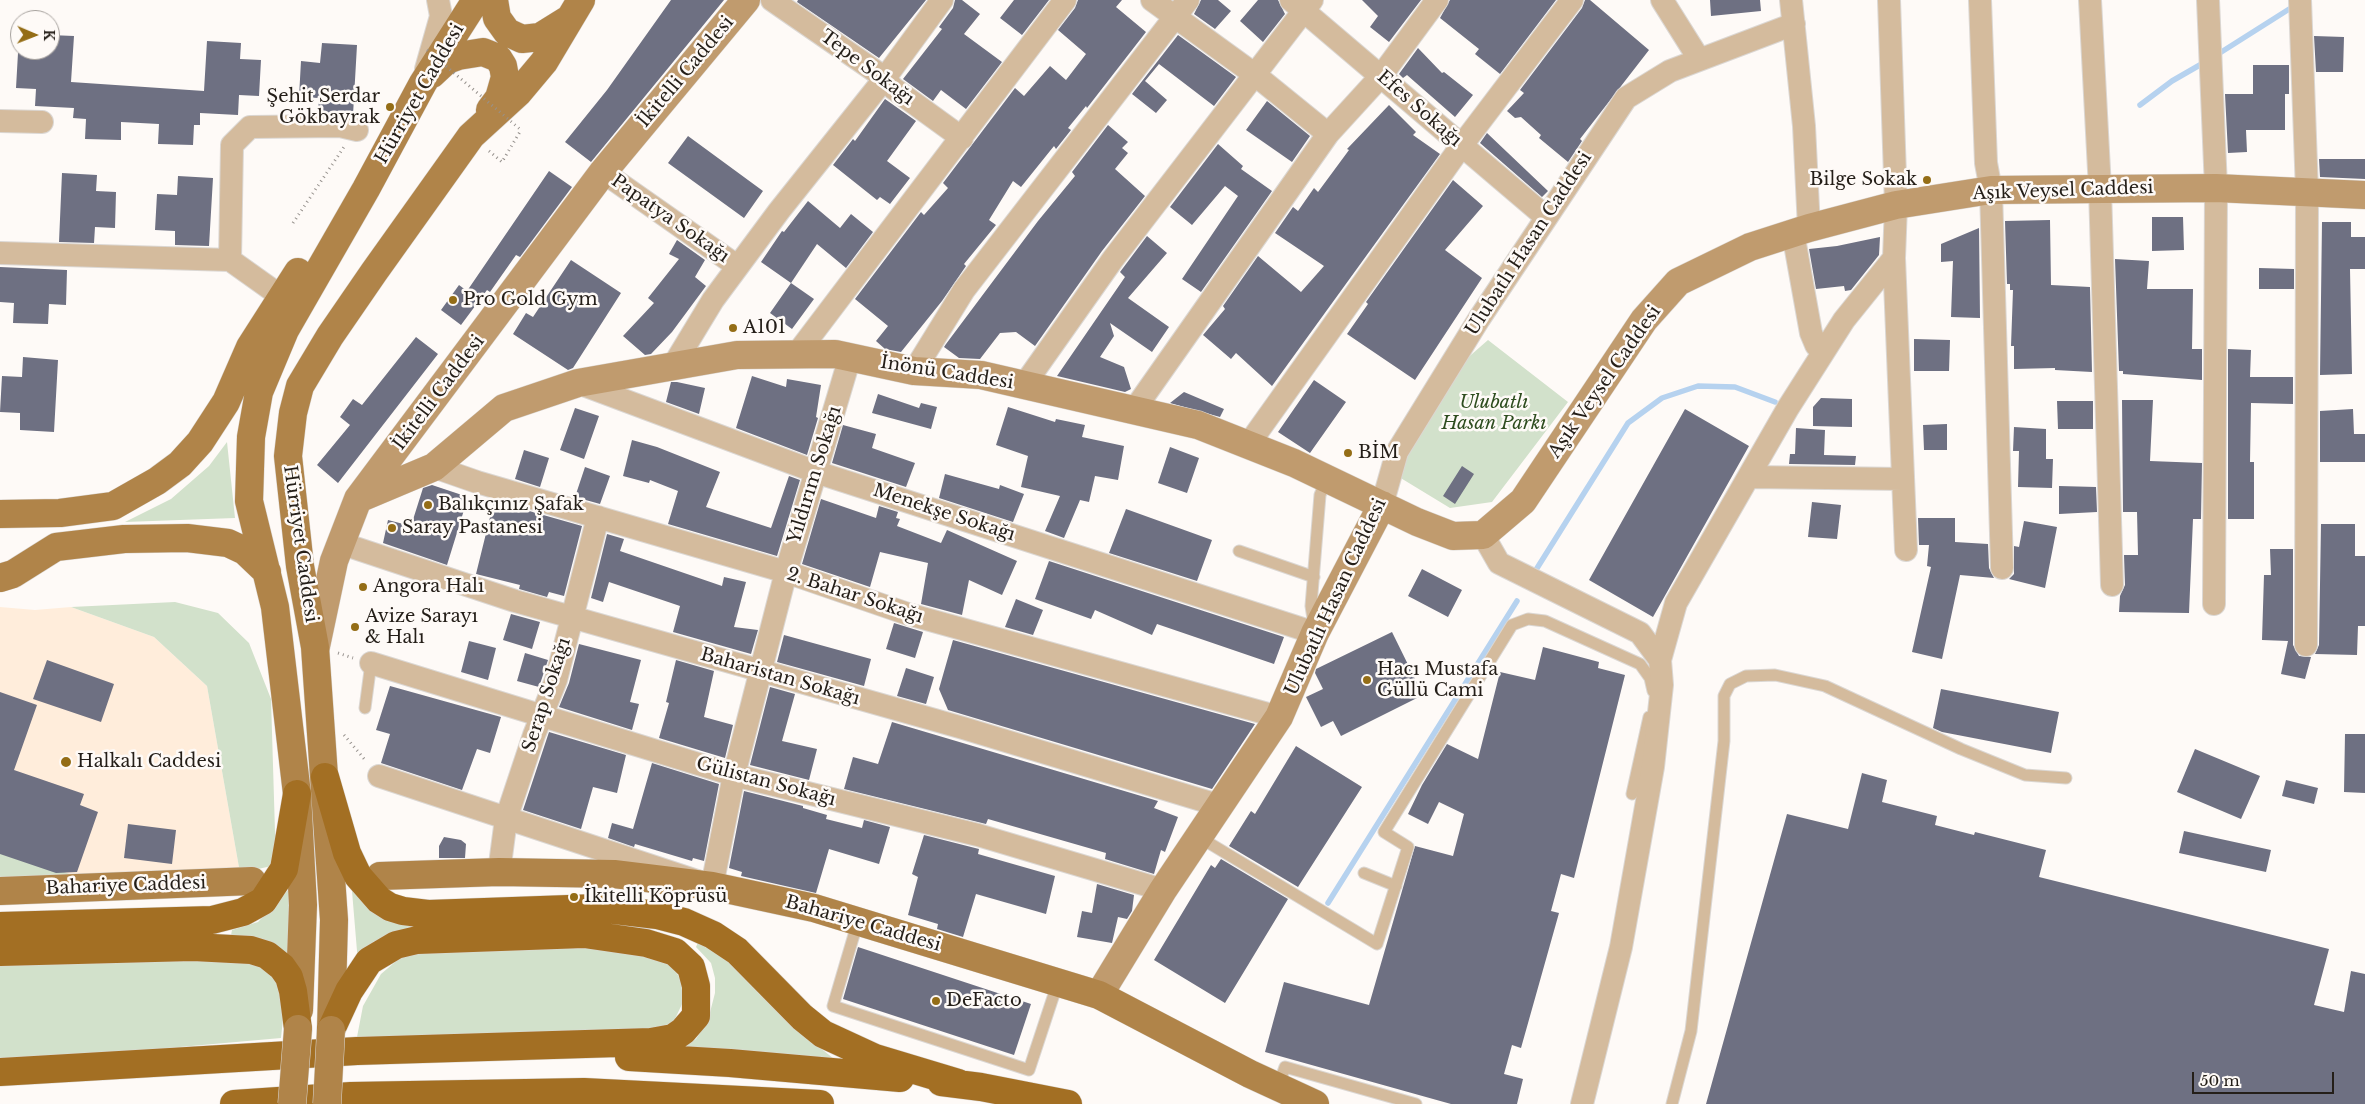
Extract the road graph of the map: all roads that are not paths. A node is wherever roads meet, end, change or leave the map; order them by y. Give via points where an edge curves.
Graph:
1 (438, 0) edge
2 (476, 0) edge
3 (494, 0) edge
4 (746, 0) edge
5 (772, 0) edge
6 (942, 0) edge
7 (1065, 0) edge
8 (1152, 0) edge
9 (1437, 0) edge
10 (1572, 0) edge
11 (1662, 0) edge
12 (1791, 0) edge
13 (1889, 0) edge
14 (1980, 0) edge
15 (2090, 0) edge
16 (2208, 0) edge
17 (1303, 3) edge
18 (1181, 8) edge
19 (2300, 8) edge
20 (576, 9) edge
21 (1794, 24) junction
22 (1699, 59) junction
23 (1254, 74) junction
24 (1381, 76) junction
25 (885, 78) junction
26 (423, 83) junction
27 (0, 121) edge
28 (42, 122) dead end
29 (1328, 134) junction
30 (472, 136) junction
31 (351, 138) road end
32 (962, 138) junction
33 (1462, 145) junction
34 (603, 172) junction
35 (2216, 188) junction
36 (366, 189) junction
37 (2100, 189) junction
38 (1992, 190) junction
39 (2307, 192) junction
40 (2365, 194) edge
41 (1896, 205) junction
42 (1546, 218) junction
43 (1801, 230) junction
44 (0, 253) edge
45 (1894, 258) junction
46 (230, 260) junction
47 (737, 266) junction
48 (282, 297) junction
49 (1823, 353) junction
50 (796, 355) junction
51 (850, 357) junction
52 (673, 366) junction
53 (914, 371) junction
54 (578, 383) junction
55 (1024, 385) junction
56 (1134, 410) junction
57 (1248, 445) junction
58 (434, 467) junction
59 (816, 472) junction
60 (1750, 477) junction
61 (1326, 478) junction
62 (1904, 479) junction
63 (358, 499) junction
64 (1382, 505) junction
65 (0, 514) edge
66 (598, 517) junction
67 (1483, 535) junction
68 (340, 542) junction
69 (1906, 550) dead end
70 (1239, 551) dead end
71 (2002, 568) dead end
72 (267, 572) junction
73 (786, 572) junction
74 (1314, 577) junction
75 (0, 578) edge
76 (2112, 585) dead end
77 (2214, 604) dead end
78 (572, 617) junction
79 (1315, 633) junction
80 (2306, 645) dead end
81 (315, 647) junction
82 (1660, 660) junction
83 (371, 664) joint
84 (761, 671) junction
85 (365, 708) dead end
86 (1279, 717) junction
87 (542, 718) junction
88 (373, 769) road end
89 (734, 775) junction
90 (325, 777) junction
91 (2066, 778) dead end
92 (297, 794) junction
93 (1632, 794) dead end
94 (1221, 806) junction
95 (506, 819) junction
96 (1199, 837) junction
97 (498, 872) junction
98 (1364, 873) dead end
99 (380, 876) dead end
100 (252, 881) dead end
101 (712, 886) junction
102 (1396, 886) junction
103 (1163, 890) junction
104 (0, 891) edge
105 (858, 922) junction
106 (0, 926) edge
107 (0, 952) edge
108 (1058, 982) junction
109 (1099, 995) junction
110 (298, 1029) junction
111 (331, 1030) junction
112 (536, 1046) junction
113 (77, 1069) junction
114 (0, 1072) edge
115 (958, 1083) junction
116 (0, 1084) edge
117 (1278, 1087) junction
118 (234, 1104) edge
119 (292, 1104) edge
120 (327, 1104) edge
121 (820, 1104) edge
122 (1068, 1104) edge
123 (1315, 1104) edge
124 (1416, 1104) edge
125 (1582, 1104) edge
126 (1672, 1104) edge

1 - 26 street via 441,16
2 - 26 main road, Hürriyet Caddesi
3 - 20 main road via 497,18 507,32 522,39 540,37
4 - 34 main road, İkitelli Caddesi
5 - 25 street, Tepe Sokağı
6 - 25 street
7 - 32 street
8 - 18 street
9 - 24 street
10 - 33 street
11 - 22 street
12 - 21 street
13 - 41 street
14 - 38 street via 1986,163
15 - 37 street
16 - 35 street
17 - 23 street
17 - 24 street, Efes Sokağı
18 - 23 street
18 - 53 street via 964,290
19 - 39 street
20 - 30 main road, Hürriyet Caddesi via 544,62 518,93
21 - 22 street, Ulubatlı Hasan Caddesi
21 - 43 street via 1804,126
22 - 42 street, Ulubatlı Hasan Caddesi via 1670,71 1626,98
23 - 29 street
23 - 55 street via 1113,259
24 - 29 street
24 - 33 street, Efes Sokağı
25 - 32 street, Tepe Sokağı via 893,88
25 - 47 street
26 - 30 main road via 447,60 458,56 483,52 498,58 506,77 499,98
26 - 36 main road, Hürriyet Caddesi
27 - 28 street
29 - 56 street
30 - 81 main road, Hürriyet Caddesi via 374,272 300,386 288,456 300,566
31 - 46 street via 340,126 250,127 232,145
32 - 50 street
33 - 42 street, Efes Sokağı
33 - 57 street
34 - 47 street, Papatya Sokağı
34 - 63 main road, İkitelli Caddesi
35 - 37 main road, Aşık Veysel Caddesi
35 - 39 main road, Aşık Veysel Caddesi
35 - 77 street
36 - 48 main road via 337,211
36 - 72 main road, Hürriyet Caddesi via 285,330 259,392 250,454 249,501
37 - 38 main road, Aşık Veysel Caddesi
37 - 76 street
38 - 41 main road, Aşık Veysel Caddesi
38 - 71 street
39 - 40 main road, Aşık Veysel Caddesi
39 - 80 street
41 - 43 main road, Aşık Veysel Caddesi
41 - 45 street
42 - 64 street, Ulubatlı Hasan Caddesi via 1397,452
43 - 49 street via 1811,333
43 - 67 main road, Aşık Veysel Caddesi via 1750,247 1678,282 1644,320 1523,501
44 - 46 street
45 - 49 street via 1844,320
45 - 62 street
46 - 48 street
47 - 52 street
48 - 65 main road via 250,347 226,402 200,442 180,464 113,506 60,513
49 - 60 street
50 - 51 main road, İnönü Caddesi
50 - 52 main road, İnönü Caddesi via 738,355
51 - 53 main road, İnönü Caddesi
51 - 59 street, Yıldırım Sokağı
52 - 54 main road, İnönü Caddesi
53 - 55 main road, İnönü Caddesi via 981,375
54 - 58 main road, İnönü Caddesi via 504,408
54 - 59 street, Menekşe Sokağı
55 - 56 main road, İnönü Caddesi
56 - 57 main road, İnönü Caddesi via 1198,425
57 - 61 main road, İnönü Caddesi
58 - 63 main road, İnönü Caddesi
58 - 66 street, 2. Bahar Sokağı
59 - 73 street, Yıldırım Sokağı
59 - 79 street, Menekşe Sokağı
60 - 62 street
60 - 82 street via 1676,603
61 - 64 main road, İnönü Caddesi
61 - 74 lane via 1320,495
62 - 69 street
63 - 68 main road, İkitelli Caddesi
64 - 67 main road, İnönü Caddesi via 1453,536
64 - 79 main road, Ulubatlı Hasan Caddesi
66 - 73 street, 2. Bahar Sokağı
66 - 78 street, Serap Sokağı
67 - 82 street via 1498,563 1640,633
68 - 78 street, Baharistan Sokağı
68 - 81 main road, İkitelli Caddesi
70 - 74 lane
72 - 75 main road via 245,551 228,543 187,538 124,539 56,547 13,574
72 - 92 main road, Hürriyet Caddesi via 275,607
73 - 84 street, Yıldırım Sokağı
73 - 86 street, 2. Bahar Sokağı via 908,614
74 - 79 lane via 1311,606
78 - 84 street, Baharistan Sokağı
78 - 87 street, Serap Sokağı via 556,680
79 - 86 main road, Ulubatlı Hasan Caddesi
81 - 90 main road, Hürriyet Caddesi
82 - 125 street via 1662,685 1653,767 1626,918
83 - 85 lane
83 - 87 street, Gülistan Sokağı
84 - 89 street, Yıldırım Sokağı
84 - 94 street, Baharistan Sokağı
86 - 94 main road, Ulubatlı Hasan Caddesi
87 - 89 street, Gülistan Sokağı
87 - 95 street, Serap Sokağı
88 - 95 street
89 - 101 street, Yıldırım Sokağı
89 - 103 street, Gülistan Sokağı via 978,835
90 - 111 main road, Hürriyet Caddesi via 334,920
90 - 115 highway via 347,853 358,876 379,900 390,907 428,914 597,908 657,915 684,922 737,951 823,1034 875,1058
91 - 126 lane via 2025,775 1825,686 1775,675 1746,676 1730,684 1724,696 1724,742 1691,1031
92 - 106 highway via 284,869 263,901 243,912 212,920
92 - 110 main road via 303,905
93 - 102 lane via 1652,701 1652,685 1646,670 1640,664 1554,624 1536,619 1520,621 1512,625 1384,832 1408,847
94 - 96 main road, Ulubatlı Hasan Caddesi
95 - 97 street, Serap Sokağı
95 - 101 street
96 - 102 lane via 1377,944
96 - 103 main road, Ulubatlı Hasan Caddesi
97 - 99 main road, Bahariye Caddesi
97 - 101 main road, Bahariye Caddesi via 614,874
98 - 102 lane
100 - 104 main road, Bahariye Caddesi
101 - 105 main road, Bahariye Caddesi via 814,908
103 - 109 main road, Ulubatlı Hasan Caddesi
105 - 108 main road, Bahariye Caddesi
105 - 108 lane via 833,1006 1029,1070
107 - 110 highway via 193,947 252,950 267,955 282,967 289,978
108 - 109 main road, Bahariye Caddesi
109 - 117 main road, Bahariye Caddesi
110 - 119 main road, bridge
111 - 112 highway via 349,991 369,961 396,945 417,940 584,934 661,947 675,952 691,967 696,986 696,1016 673,1038 651,1042
111 - 120 main road, bridge
112 - 113 highway via 357,1051
112 - 115 highway via 558,1052 748,1064
113 - 114 highway
113 - 116 highway
115 - 122 highway
117 - 123 main road, Bahariye Caddesi
117 - 124 lane via 1285,1067
118 - 121 highway via 351,1096 584,1092

